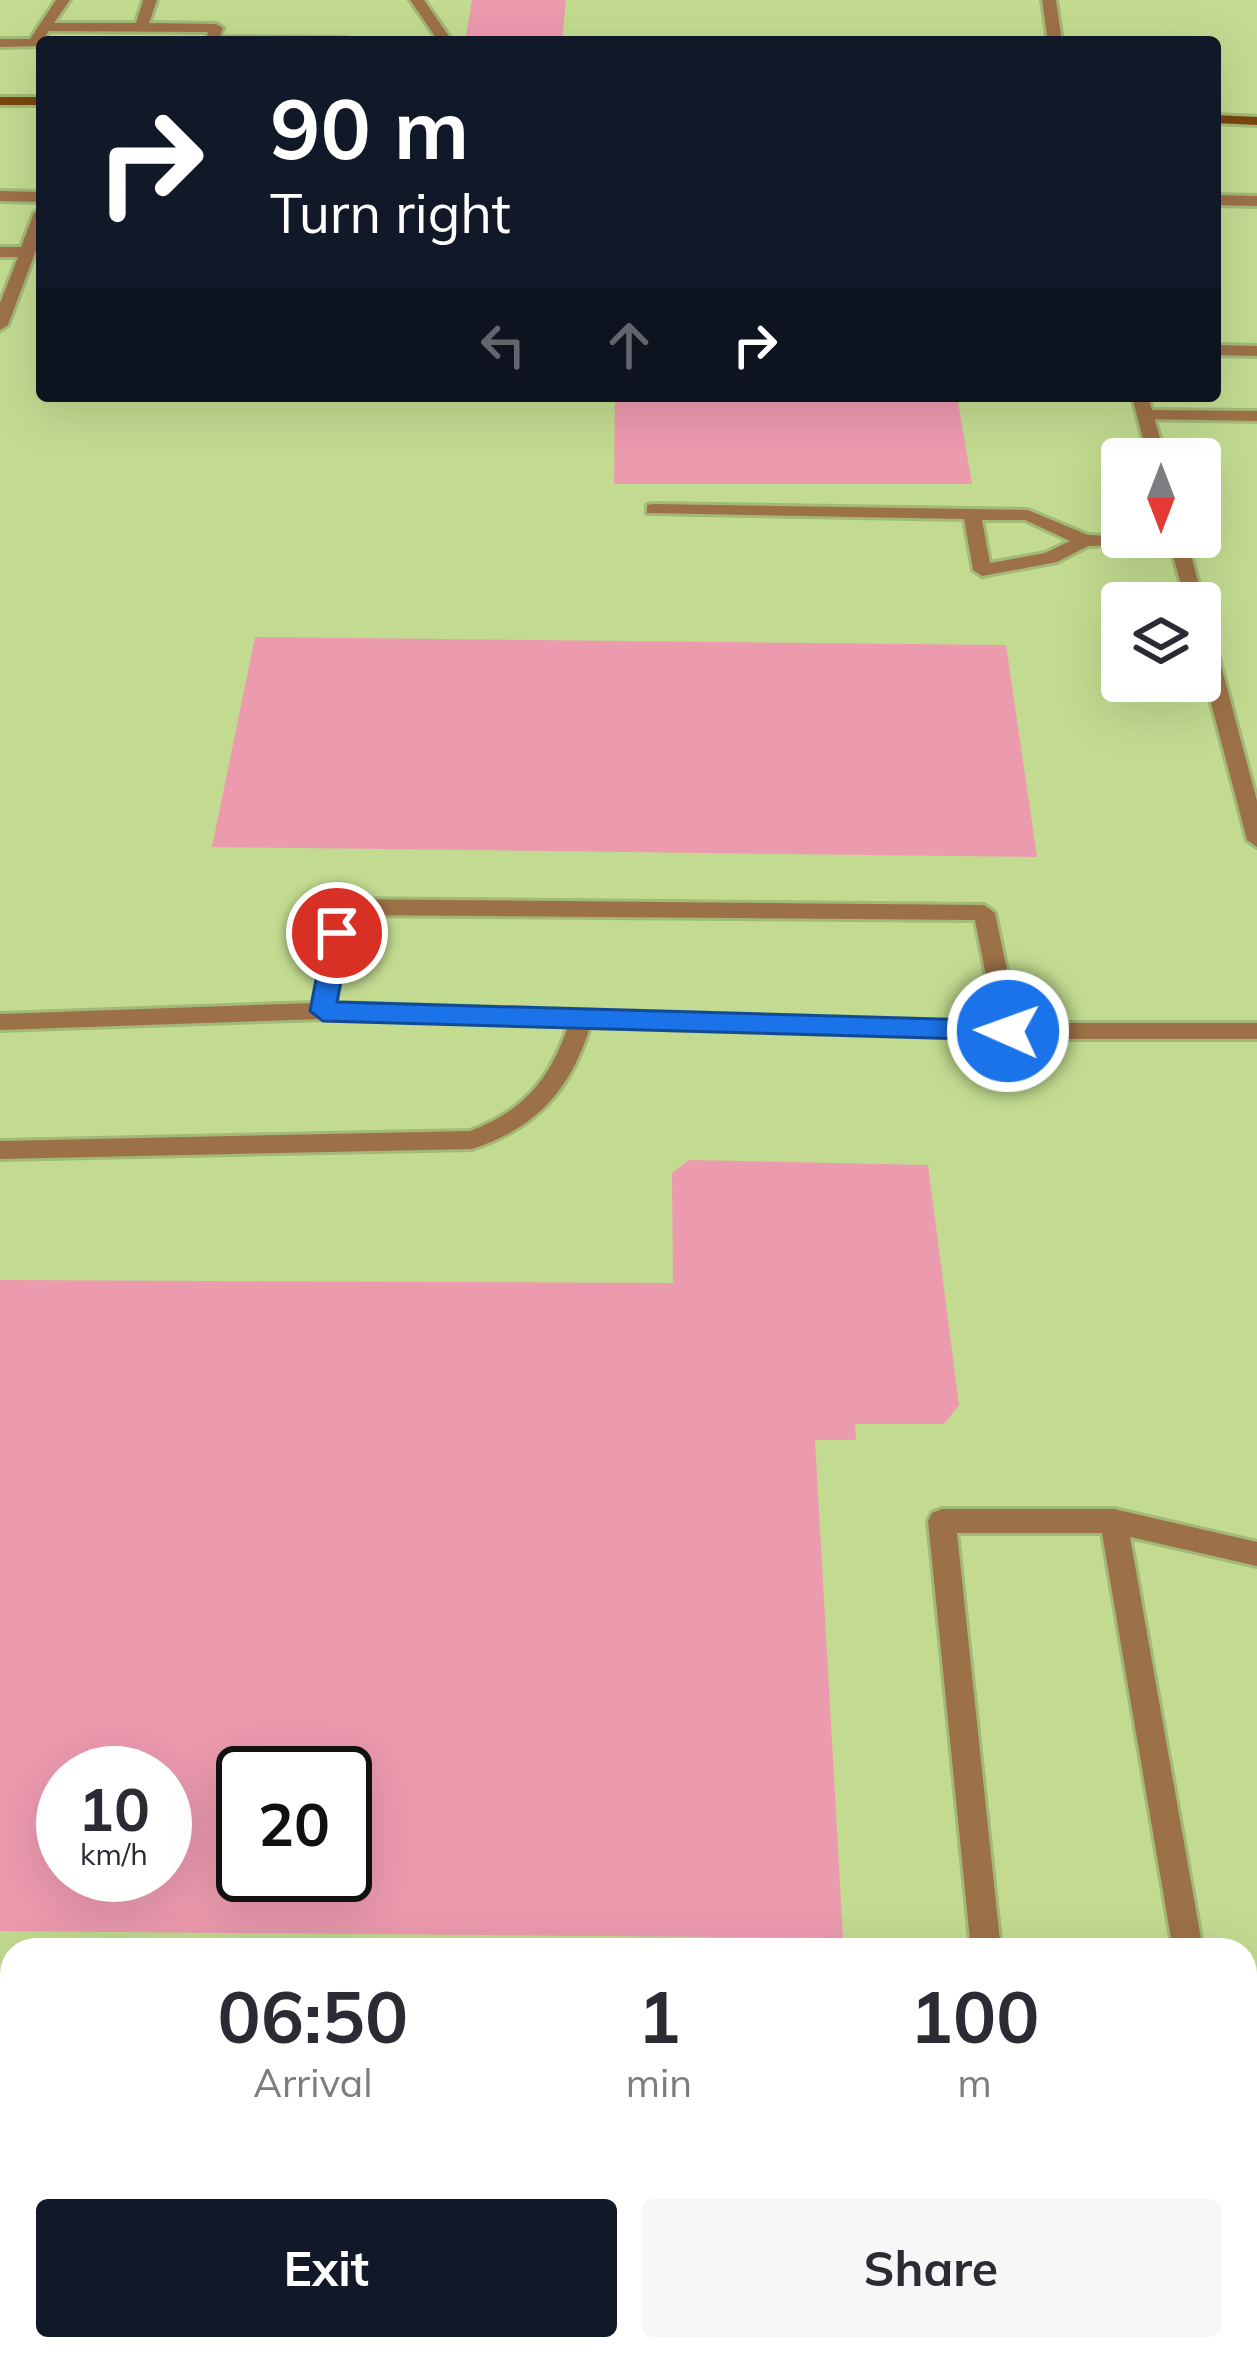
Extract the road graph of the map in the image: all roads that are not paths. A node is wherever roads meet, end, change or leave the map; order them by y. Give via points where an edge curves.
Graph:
1 (63, 0) edge
2 (150, 0) edge
3 (417, 0) edge
4 (1048, 0) edge
5 (45, 27) junction
6 (141, 27) junction
7 (39, 36) edge
8 (214, 36) edge
9 (442, 36) edge
10 (1054, 36) edge
11 (36, 40) edge
12 (0, 43) edge
13 (0, 101) edge
14 (36, 101) edge
15 (1221, 119) edge
16 (1257, 121) edge
17 (0, 196) edge
18 (36, 197) edge
19 (1221, 200) edge
20 (1257, 201) edge
21 (36, 229) edge
22 (0, 252) edge
23 (27, 253) junction
24 (0, 325) edge
25 (1221, 350) edge
26 (1257, 351) edge
27 (1142, 405) edge
28 (1257, 416) edge
29 (1151, 438) edge
30 (652, 509) dead end
31 (972, 513) junction
32 (1101, 540) edge
33 (1085, 541) junction
34 (1221, 692) edge
35 (1249, 782) edge
36 (1257, 840) edge
37 (323, 1011) junction
38 (582, 1017) junction
39 (0, 1022) edge
40 (1008, 1031) junction
41 (1257, 1031) edge
42 (0, 1150) edge
43 (1114, 1521) junction
44 (1257, 1554) edge
45 (985, 1938) edge
46 (1186, 1938) edge

1 - 5 street
2 - 6 street
3 - 9 street
4 - 10 street
5 - 6 street
5 - 7 street
6 - 8 street via 216,28
11 - 12 street
13 - 14 street
15 - 16 street
17 - 18 street
19 - 20 street
21 - 23 street
22 - 23 street
23 - 24 street
25 - 26 street
27 - 28 street
27 - 29 street
30 - 31 street
31 - 33 street via 1028,515
31 - 33 street via 982,570 1050,558
32 - 33 street
34 - 35 street
35 - 36 street
37 - 38 street
37 - 39 street
37 - 40 street via 342,907 984,913
38 - 40 street
38 - 42 street via 556,1087 514,1126 472,1140
40 - 41 street
43 - 44 street
43 - 45 street via 942,1521
43 - 46 street

